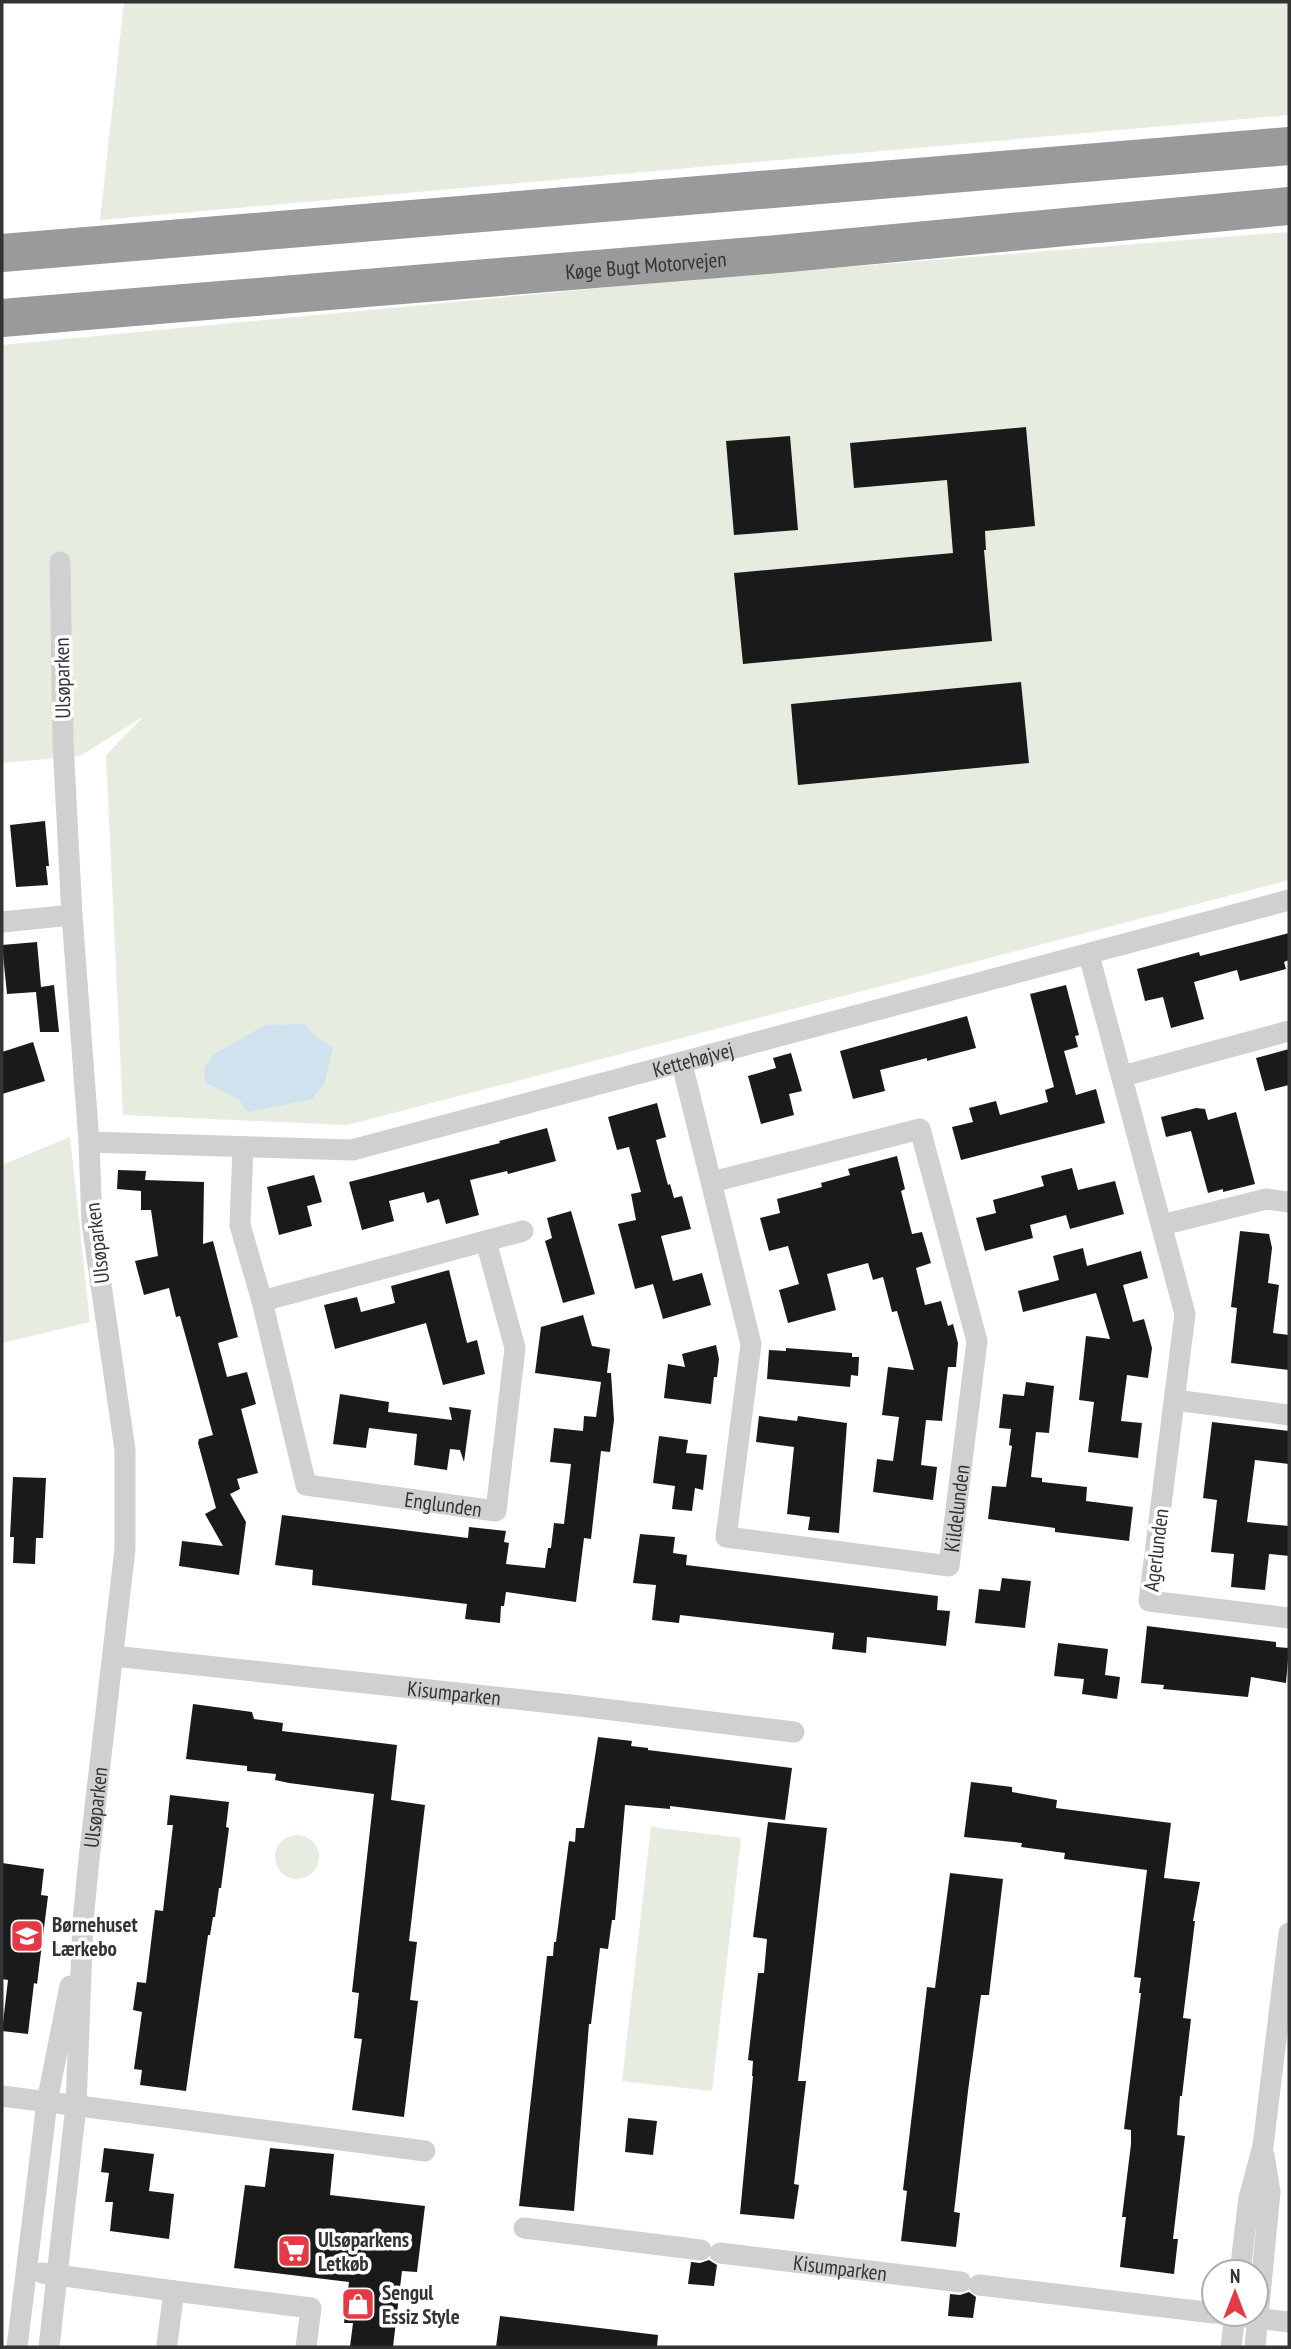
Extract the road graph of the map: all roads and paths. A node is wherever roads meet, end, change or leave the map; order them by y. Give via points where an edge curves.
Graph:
1 (1289, 146) edge
2 (1289, 205) edge
3 (2, 253) edge
4 (2, 318) edge
5 (60, 562) dead end
6 (1289, 900) edge
7 (72, 915) junction
8 (2, 922) edge
9 (1089, 955) junction
10 (1289, 1031) edge
11 (681, 1064) junction
12 (1123, 1076) junction
13 (89, 1142) junction
14 (243, 1147) junction
15 (712, 1182) junction
16 (1289, 1202) edge
17 (1162, 1225) junction
18 (523, 1231) dead end
19 (486, 1241) junction
20 (262, 1301) junction
21 (1175, 1400) junction
22 (1289, 1415) edge
23 (1289, 1618) edge
24 (113, 1656) junction
25 (794, 1732) dead end
26 (83, 1921) junction
27 (1289, 1933) edge
28 (2, 2096) edge
29 (47, 2102) junction
30 (76, 2106) junction
31 (1263, 2146) junction
32 (425, 2151) dead end
33 (524, 2228) dead end
34 (1242, 2258) edge
35 (1264, 2258) edge
36 (26, 2271) junction
37 (56, 2274) junction
38 (174, 2291) junction
39 (1200, 2311) edge
40 (1270, 2320) edge
41 (1289, 2322) edge
42 (1228, 2328) edge
43 (1258, 2328) edge
44 (167, 2344) dead end
45 (17, 2347) edge
46 (49, 2347) edge
47 (306, 2347) edge
48 (1231, 2347) edge
49 (1255, 2347) edge

1 - 3 highway
2 - 4 highway, Køge Bugt Motorvejen via 764,256
5 - 7 street, Ulsøparken
6 - 9 street, Kettehøjvej
7 - 8 street
7 - 13 street, Ulsøparken
9 - 11 street, Kettehøjvej
9 - 12 street, Agerlunden
10 - 12 street
11 - 14 street, Kettehøjvej via 352,1150
11 - 15 street, Kildelunden
12 - 17 street, Agerlunden
13 - 14 street, Kettehøjvej
13 - 24 street, Ulsøparken via 92,1223 125,1450 125,1549
14 - 20 street, Englunden via 240,1225
15 - 15 street, Kildelunden via 751,1344 726,1537 949,1566 977,1341 920,1129
16 - 17 street via 1266,1199
17 - 21 street, Agerlunden via 1185,1314
18 - 19 street
19 - 20 street
19 - 20 street, Englunden via 515,1348 495,1511 306,1485
21 - 22 street
21 - 23 street, Agerlunden via 1149,1601
24 - 25 street, Kisumparken
24 - 26 street, Ulsøparken
26 - 29 street, Ulsøparken
26 - 30 street, Ulsøparken
27 - 31 street
28 - 29 street
29 - 30 street
29 - 36 street, Ulsøparken
30 - 32 street
30 - 37 street, Ulsøparken
31 - 34 street via 1249,2199
31 - 35 street via 1270,2192
33 - 39 street, Kisumparken
36 - 37 street
36 - 45 street, Ulsøparken
37 - 38 street
37 - 46 street, Ulsøparken
38 - 44 street
38 - 47 street via 312,2308
40 - 41 street, Kisumparken
42 - 48 street
43 - 49 street

